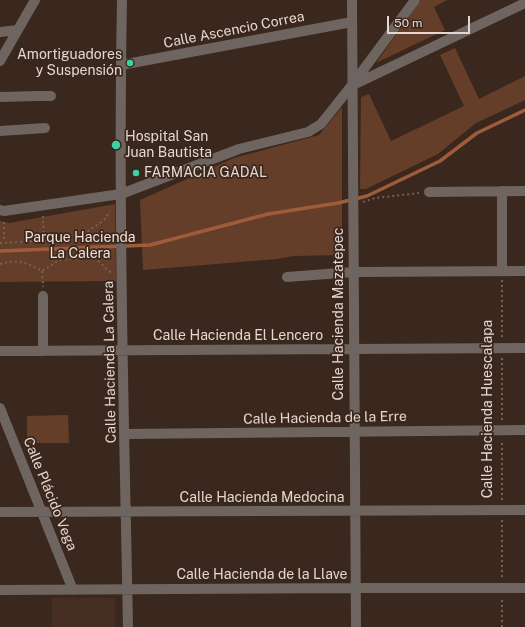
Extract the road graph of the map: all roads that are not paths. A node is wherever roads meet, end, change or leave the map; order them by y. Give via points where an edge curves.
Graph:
1 (35, 0) edge
2 (122, 0) edge
3 (352, 0) edge
4 (415, 0) edge
5 (525, 3) edge
6 (352, 22) junction
7 (18, 30) junction
8 (0, 32) edge
9 (0, 61) edge
10 (121, 65) junction
11 (352, 85) junction
12 (50, 96) dead end
13 (0, 97) edge
14 (46, 128) dead end
15 (0, 131) edge
16 (502, 191) junction
17 (525, 191) edge
18 (429, 192) road end
19 (121, 194) junction
20 (2, 210) edge
21 (525, 271) edge
22 (353, 272) junction
23 (502, 272) junction
24 (287, 277) dead end
25 (43, 296) road end
26 (525, 348) edge
27 (354, 349) junction
28 (0, 351) edge
29 (44, 351) junction
30 (123, 351) junction
31 (0, 408) edge
32 (4, 429) edge
33 (525, 430) edge
34 (354, 431) junction
35 (125, 434) junction
36 (525, 510) edge
37 (355, 511) junction
38 (0, 512) edge
39 (42, 512) junction
40 (126, 513) junction
41 (355, 588) junction
42 (525, 588) edge
43 (128, 589) junction
44 (0, 590) edge
45 (74, 590) junction
46 (128, 627) edge
47 (356, 627) edge

1 - 7 street
2 - 10 street, Calle Hacienda La Calera
3 - 6 street, Calle Hacienda Mazatepec
4 - 11 street
5 - 11 street
6 - 10 street, Calle Ascencio Correa
6 - 11 street, Calle Hacienda Mazatepec
7 - 8 street
7 - 9 street
10 - 19 street, Calle Hacienda La Calera
11 - 19 street via 321,124 308,132 239,149
11 - 22 street, Calle Hacienda Mazatepec
12 - 13 street
14 - 15 street
16 - 17 street
16 - 18 street
16 - 23 street
19 - 20 street
19 - 30 street, Calle Hacienda La Calera
21 - 23 street
22 - 23 street
22 - 24 street
22 - 27 street, Calle Hacienda Mazatepec
25 - 29 street
26 - 27 street, Calle Hacienda El Lencero
27 - 30 street, Calle Hacienda El Lencero
27 - 34 street, Calle Hacienda Mazatepec
28 - 29 street, Calle Hacienda El Lencero
29 - 30 street, Calle Hacienda El Lencero
30 - 35 street, Calle Hacienda La Calera
31 - 32 street, Calle Plácido Vega
32 - 39 street, Calle Plácido Vega
33 - 34 street, Calle Hacienda de la Erre
34 - 35 street, Calle Hacienda de la Erre
34 - 37 street, Calle Hacienda Mazatepec
35 - 40 street, Calle Hacienda La Calera
36 - 37 street, Calle Hacienda Medocina
37 - 40 street, Calle Hacienda Medocina
37 - 41 street, Calle Hacienda Mazatepec
38 - 39 street, Calle Hacienda Medocina
39 - 40 street, Calle Hacienda Medocina
39 - 45 street, Calle Plácido Vega
40 - 43 street, Calle Hacienda La Calera
41 - 42 street, Calle Hacienda de la Llave
41 - 43 street, Calle Hacienda de la Llave
41 - 47 street, Calle Hacienda Mazatepec
43 - 45 street, Calle Hacienda de la Llave
43 - 46 street, Calle Hacienda La Calera
44 - 45 street, Calle Hacienda de la Llave

